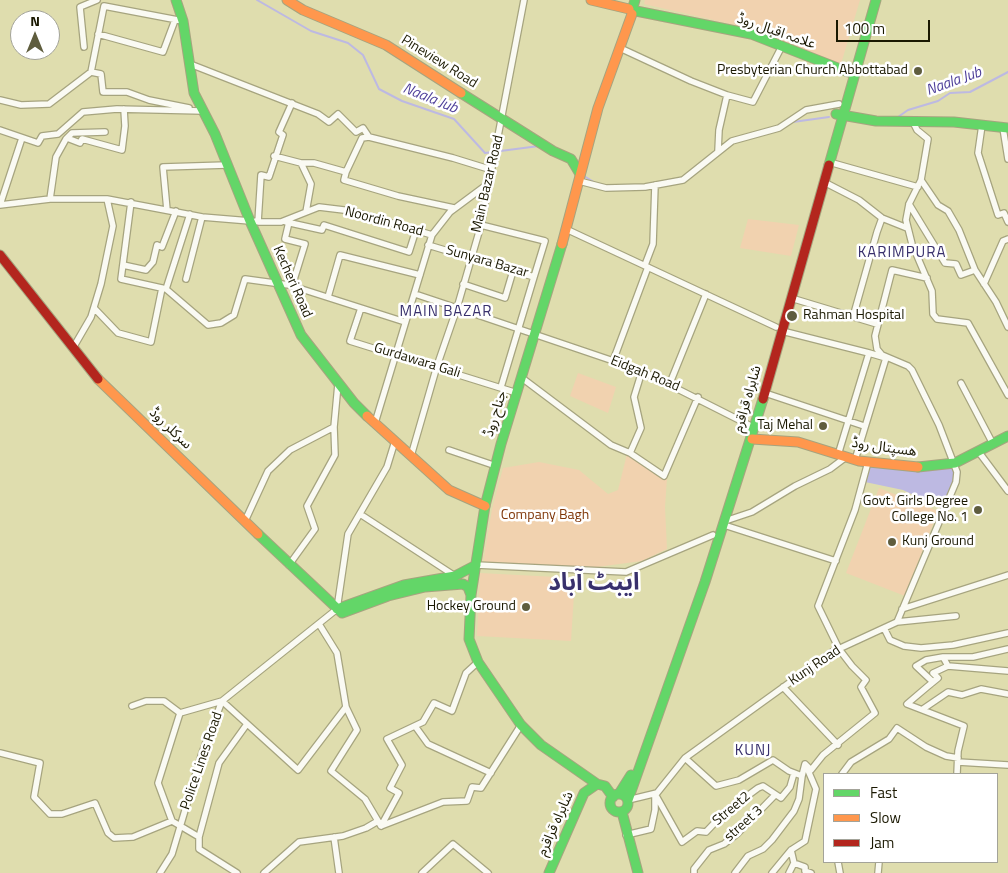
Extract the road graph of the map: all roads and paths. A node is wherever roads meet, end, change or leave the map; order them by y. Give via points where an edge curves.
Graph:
1 (97, 0) edge
2 (176, 0) edge
3 (288, 0) edge
4 (524, 0) edge
5 (592, 0) edge
6 (869, 0) edge
7 (876, 0) edge
8 (633, 8) edge
9 (179, 20) junction
10 (98, 34) junction
11 (782, 46) junction
12 (84, 47) dead end
13 (620, 48) junction
14 (190, 64) junction
15 (90, 72) junction
16 (848, 72) junction
17 (727, 95) junction
18 (0, 100) edge
19 (292, 103) junction
20 (838, 104) junction
21 (124, 109) junction
22 (204, 111) junction
23 (839, 114) junction
24 (502, 118) junction
25 (913, 122) junction
26 (982, 125) junction
27 (1005, 128) edge
28 (0, 130) edge
29 (105, 132) dead end
30 (369, 137) junction
31 (22, 138) junction
32 (67, 138) junction
33 (718, 150) junction
34 (585, 154) junction
35 (274, 156) junction
36 (571, 159) junction
37 (1008, 160) edge
38 (829, 162) junction
39 (301, 164) junction
40 (227, 165) junction
41 (492, 170) junction
42 (346, 172) junction
43 (579, 177) junction
44 (921, 180) junction
45 (824, 182) junction
46 (489, 183) junction
47 (656, 185) junction
48 (918, 187) junction
49 (50, 199) junction
50 (107, 199) junction
51 (132, 202) junction
52 (909, 204) junction
53 (0, 205) edge
54 (454, 208) junction
55 (167, 210) junction
56 (176, 211) junction
57 (306, 212) junction
58 (190, 214) junction
59 (202, 217) junction
60 (882, 218) junction
61 (254, 222) junction
62 (281, 222) junction
63 (289, 222) junction
64 (1008, 222) edge
65 (480, 224) junction
66 (907, 228) junction
67 (566, 229) junction
68 (416, 230) junction
69 (432, 235) junction
70 (1008, 239) edge
71 (428, 245) junction
72 (0, 255) edge
73 (470, 259) junction
74 (123, 265) junction
75 (646, 266) junction
76 (975, 270) junction
77 (513, 271) junction
78 (420, 275) junction
79 (534, 277) junction
80 (927, 278) junction
81 (186, 279) dead end
82 (278, 284) junction
83 (463, 284) junction
84 (984, 284) junction
85 (292, 286) junction
86 (164, 289) junction
87 (415, 294) junction
88 (706, 294) junction
89 (328, 297) junction
90 (791, 298) junction
91 (94, 308) junction
92 (361, 308) junction
93 (456, 308) junction
94 (854, 317) junction
95 (877, 321) junction
96 (405, 322) junction
97 (1008, 327) edge
98 (518, 329) junction
99 (779, 329) junction
100 (535, 334) junction
101 (73, 348) junction
102 (869, 353) junction
103 (395, 355) junction
104 (886, 358) junction
105 (613, 360) junction
106 (437, 366) junction
107 (642, 371) junction
108 (522, 378) junction
109 (670, 383) junction
110 (961, 383) dead end
111 (338, 384) junction
112 (501, 387) junction
113 (517, 393) junction
114 (765, 393) junction
115 (1008, 395) edge
116 (698, 398) junction
117 (849, 420) junction
118 (374, 423) junction
119 (749, 425) junction
120 (864, 426) junction
121 (334, 427) junction
122 (1008, 436) edge
123 (752, 439) junction
124 (395, 441) junction
125 (993, 444) junction
126 (449, 450) dead end
127 (978, 451) junction
128 (630, 453) junction
129 (411, 456) junction
130 (846, 457) junction
131 (868, 462) junction
132 (955, 463) junction
133 (496, 466) junction
134 (1008, 491) edge
135 (486, 506) junction
136 (360, 514) junction
137 (244, 521) junction
138 (725, 523) junction
139 (713, 535) junction
140 (836, 561) junction
141 (289, 565) junction
142 (476, 565) junction
143 (1008, 575) edge
144 (455, 580) junction
145 (472, 585) junction
146 (471, 595) junction
147 (337, 609) junction
148 (902, 609) junction
149 (956, 616) dead end
150 (896, 622) junction
151 (319, 624) junction
152 (884, 628) junction
153 (1008, 632) edge
154 (839, 649) junction
155 (1008, 649) edge
156 (943, 657) junction
157 (478, 662) junction
158 (948, 666) junction
159 (1008, 671) edge
160 (933, 682) junction
161 (783, 687) junction
162 (1008, 694) edge
163 (222, 702) junction
164 (132, 706) dead end
165 (346, 706) junction
166 (923, 709) junction
167 (180, 713) junction
168 (248, 724) junction
169 (522, 725) junction
170 (415, 726) junction
171 (838, 744) junction
172 (0, 753) edge
173 (685, 758) junction
174 (958, 760) junction
175 (805, 764) junction
176 (1008, 765) edge
177 (491, 773) junction
178 (794, 773) junction
179 (843, 773) edge
180 (957, 773) edge
181 (802, 776) junction
182 (597, 784) junction
183 (654, 794) junction
184 (775, 794) junction
185 (616, 795) junction
186 (628, 800) junction
187 (622, 812) junction
188 (172, 821) junction
189 (380, 823) junction
190 (180, 825) junction
191 (626, 835) junction
192 (199, 837) junction
193 (334, 837) junction
194 (791, 850) junction
195 (794, 863) junction
196 (162, 872) edge
197 (237, 873) edge
198 (264, 873) edge
199 (339, 873) edge
200 (422, 873) edge
201 (488, 873) edge
202 (549, 873) edge
203 (638, 873) edge
204 (694, 873) edge
205 (735, 873) edge
206 (772, 873) edge
207 (789, 873) edge
208 (811, 873) edge

1 - 12 street via 80,8
2 - 9 main road, Kecheri Road
3 - 24 main road, Pineview Road via 303,10 381,43
4 - 24 street, Main Bazar Road
5 - 8 main road, علامہ اقبال روڈ
6 - 16 main road, شاہراہ قراقرم
7 - 23 main road, شاہراہ قراقرم
8 - 11 main road, علامہ اقبال روڈ via 752,34
8 - 13 main road, جناح روڈ
9 - 10 street via 163,52
9 - 10 street via 104,6
9 - 14 main road, Kecheri Road
10 - 15 street
11 - 16 main road, علامہ اقبال روڈ
11 - 17 street via 753,102
13 - 17 street
13 - 34 main road, جناح روڈ
14 - 19 street
14 - 22 main road, Kecheri Road via 194,93
15 - 18 street via 48,104 21,105
15 - 22 street via 101,74 103,92 127,92
16 - 20 main road, شاہراہ قراقرم
17 - 33 street via 718,130
19 - 30 street via 329,122 338,114 356,132 363,128
19 - 35 street via 279,132 283,135
20 - 23 main road, شاہراہ قراقرم
20 - 33 street via 806,110 778,128 732,141
21 - 22 street
21 - 31 street via 83,112 58,134 42,136 38,143
21 - 32 street via 122,150 82,139 80,144
22 - 40 main road, Kecheri Road
23 - 25 main road via 876,121
23 - 38 main road, شاہراہ قراقرم
23 - 99 main road, شاہراہ قراقرم
24 - 36 main road, Pineview Road via 553,152
24 - 41 street, Main Bazar Road
25 - 26 main road
25 - 44 street via 928,139
26 - 27 main road
26 - 64 street via 978,153 998,215 1004,213
27 - 37 street
28 - 31 street
29 - 32 street via 72,134
30 - 41 street
30 - 42 street via 362,138
31 - 53 street
32 - 49 street via 56,157
33 - 47 street via 682,180
34 - 36 main road
34 - 43 main road, جناح روڈ
35 - 39 street
35 - 61 street via 269,176 261,175
36 - 43 main road via 576,164
38 - 45 main road, شاہراہ قراقرم
38 - 48 street
39 - 42 street via 314,163
39 - 57 street via 311,184
40 - 55 street via 163,167
40 - 61 main road, Kecheri Road
41 - 46 street, Main Bazar Road
42 - 54 street via 344,180
43 - 47 street via 606,188
43 - 67 main road, جناح روڈ
44 - 48 street
44 - 76 street via 956,224
45 - 60 street via 859,200
45 - 90 main road, شاہراہ قراقرم
46 - 54 street
46 - 65 street, Main Bazar Road
47 - 75 street via 653,244
48 - 52 street
49 - 50 street, Noordin Road
49 - 53 street, Noordin Road
50 - 51 street, Noordin Road
50 - 91 street via 113,226
51 - 55 street, Noordin Road
51 - 74 street
52 - 66 street
52 - 76 street via 944,263 956,264 961,276
54 - 69 street
55 - 56 street, Noordin Road
56 - 58 street, Noordin Road
56 - 74 street via 162,247 157,245 153,262 146,270
57 - 62 street, Noordin Road
57 - 68 street, Noordin Road via 320,207 352,211
58 - 59 street, Noordin Road
58 - 86 street
59 - 61 street, Noordin Road
59 - 81 street
60 - 66 street
60 - 94 street
61 - 62 street, Noordin Road
61 - 82 main road, Kecheri Road
62 - 63 street
63 - 68 street via 322,230 324,225 409,252
63 - 85 street via 285,239 305,244
65 - 73 street, Main Bazar Road
65 - 79 street, Sunyara Bazar via 545,241
66 - 80 street
67 - 75 street
67 - 100 main road, جناح روڈ
68 - 69 street, Noordin Road
69 - 71 street
70 - 84 street via 1003,241
71 - 73 street, Sunyara Bazar
71 - 78 street
72 - 101 main road, سرکلر روڈ
73 - 77 street, Sunyara Bazar
73 - 83 street, Main Bazar Road
74 - 86 street via 121,279
75 - 88 street
75 - 105 street
76 - 84 street
77 - 79 street, Sunyara Bazar
77 - 83 street via 505,298
78 - 87 street
78 - 89 street via 340,254
79 - 98 street
80 - 95 street via 892,270
80 - 115 street via 932,291 934,317 968,323
82 - 85 street
82 - 86 street via 245,279 234,315 221,323 208,325
82 - 111 main road, Kecheri Road via 301,335
83 - 93 street, Main Bazar Road
84 - 97 street
85 - 89 street
86 - 91 street via 151,342 118,333
87 - 93 street
87 - 96 street
88 - 99 street
88 - 109 street
89 - 92 street
90 - 94 street
90 - 99 main road, شاہراہ قراقرم
91 - 101 street
92 - 96 street
92 - 103 street, Gurdawara Gali via 350,341
93 - 98 street
93 - 106 street, Main Bazar Road
94 - 95 street
95 - 104 street via 877,349
96 - 103 street
98 - 100 street
98 - 112 street
99 - 102 street
99 - 114 main road, شاہراہ قراقرم
99 - 119 main road, شاہراہ قراقرم
100 - 105 street, Eidgah Road
100 - 108 main road, جناح روڈ
101 - 137 main road, سرکلر روڈ via 111,392
102 - 104 street
102 - 117 street
103 - 106 street, Gurdawara Gali
103 - 118 street
104 - 120 street
104 - 132 street via 912,370
105 - 107 street, Eidgah Road
106 - 112 street, Gurdawara Gali
106 - 129 street, Main Bazar Road
107 - 109 street, Eidgah Road
107 - 128 street via 634,397 642,428
108 - 113 main road, جناح روڈ
108 - 128 street via 611,445
109 - 116 street, Eidgah Road
110 - 125 street
111 - 118 main road, Kecheri Road
111 - 121 street
112 - 113 street, Gurdawara Gali
113 - 133 main road, جناح روڈ
114 - 117 street
114 - 123 main road, شاہراہ قراقرم
116 - 119 street, Eidgah Road
116 - 128 street via 664,476
117 - 120 street
117 - 130 street
118 - 124 main road, Kecheri Road
119 - 139 main road, شاہراہ قراقرم
120 - 130 street
121 - 137 street via 290,450 268,471
121 - 141 street via 335,455 306,506 315,529
122 - 125 main road, ھسپتال روڈ
123 - 130 main road, ھسپتال روڈ via 798,442
123 - 138 main road, شاہراہ قراقرم
124 - 129 main road, Kecheri Road
124 - 136 street via 387,467
125 - 127 main road, ھسپتال روڈ
126 - 133 street
127 - 132 main road, ھسپتال روڈ
127 - 134 street
129 - 135 main road, Kecheri Road via 449,490
130 - 131 main road, ھسپتال روڈ
130 - 138 street via 752,512
131 - 132 main road, ھسپتال روڈ via 912,468
131 - 140 street via 856,510
132 - 148 street via 956,482
133 - 135 main road, جناح روڈ
135 - 142 main road, جناح روڈ
136 - 144 street
136 - 147 street via 348,534
137 - 141 main road, سرکلر روڈ
138 - 140 street
138 - 186 main road, شاہراہ قراقرم
139 - 142 street via 626,572
139 - 185 main road, شاہراہ قراقرم via 628,783
140 - 154 street via 818,606
141 - 147 main road, سرکلر روڈ
142 - 144 main road
142 - 145 main road, جناح روڈ
143 - 148 street
144 - 145 main road via 468,581
144 - 146 main road via 468,587
144 - 147 main road via 404,585
145 - 146 main road, جناح روڈ
146 - 157 main road, جناح روڈ via 469,639
147 - 151 street, Police Lines Road
148 - 150 street
149 - 150 street
150 - 152 street, Kunj Road
151 - 163 street, Police Lines Road
151 - 165 street via 336,653
152 - 153 street via 890,640 921,648 953,645
152 - 154 street, Kunj Road
154 - 161 street, Kunj Road
154 - 171 street via 866,680 861,687 875,713
155 - 156 street via 973,657
156 - 158 street
156 - 160 street via 926,660 916,666
157 - 169 main road, جناح روڈ
157 - 170 street via 466,673 452,711 434,703 423,722
158 - 159 street
158 - 160 street via 933,673 938,678
160 - 166 street via 907,704
161 - 171 street
161 - 173 street, Kunj Road
162 - 166 street via 981,689 962,695 948,692
163 - 167 street
163 - 168 street
163 - 190 street, Police Lines Road
164 - 167 street via 146,701 164,701
165 - 168 street via 298,770
165 - 189 street via 357,730 331,771 365,799
166 - 174 street via 964,726
167 - 188 street via 158,784
168 - 192 street via 219,763
169 - 177 street
169 - 182 main road, جناح روڈ via 541,745
170 - 177 street via 428,744
170 - 189 street via 387,739 402,765 390,788 399,793
171 - 175 street via 811,770
172 - 188 street via 40,763 34,797 50,814 62,814 94,803 108,834 114,838 133,837
173 - 178 street via 716,786 739,780 773,760
173 - 183 street, Kunj Road via 666,785
174 - 176 street
174 - 179 street via 926,747 898,728 889,739 851,762
174 - 180 street
175 - 181 street
175 - 194 street via 816,789 805,841
177 - 189 street via 481,788 472,787 467,801 443,802
178 - 181 street
178 - 184 street via 790,787 781,798
181 - 205 street via 794,811 772,840 748,856
182 - 185 main road
182 - 202 main road, شاہراہ قراقرم via 579,800
183 - 184 street, Street2 via 682,842 697,831 706,832 723,814 758,788 762,786
183 - 186 street
183 - 191 street via 651,829
184 - 204 street, street 3 via 738,834 709,850
185 - 186 main road
185 - 187 main road via 610,802 611,808
186 - 187 main road, شاہراہ قراقرم via 627,809
187 - 191 main road
188 - 190 street
189 - 193 street
190 - 192 street
190 - 196 street, Police Lines Road via 172,854
191 - 203 main road
192 - 197 street via 199,849
193 - 198 street via 299,842
193 - 199 street
194 - 195 street
194 - 206 street
195 - 207 street
195 - 208 street
200 - 201 street via 453,844

